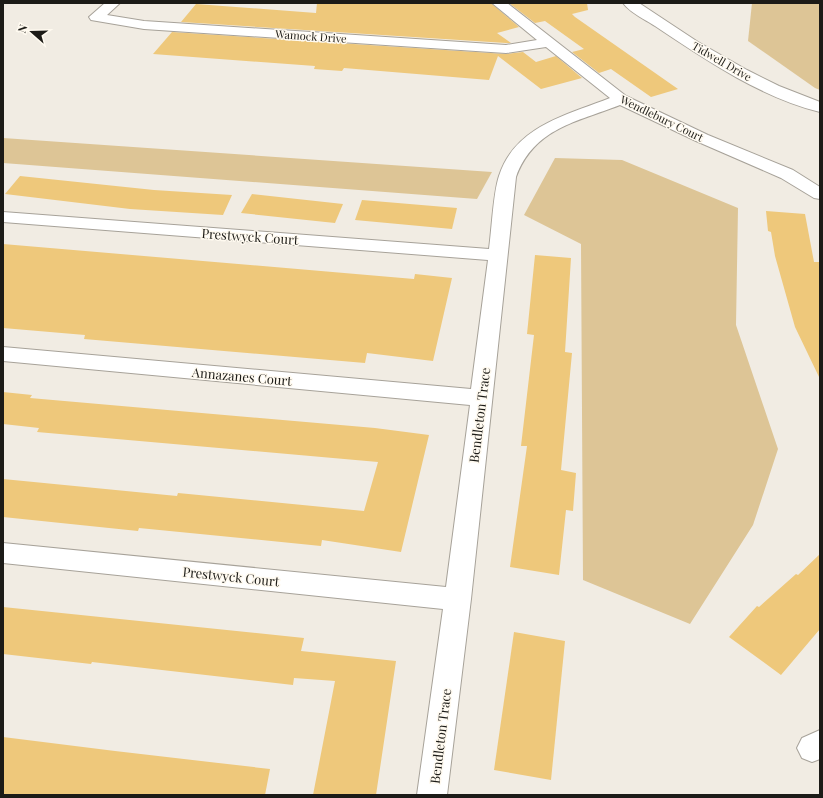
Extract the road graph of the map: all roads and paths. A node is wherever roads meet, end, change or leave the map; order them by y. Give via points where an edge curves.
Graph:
1 (113, 3) edge
2 (499, 3) edge
3 (630, 3) edge
4 (548, 42) junction
5 (621, 99) junction
6 (820, 108) edge
7 (820, 194) edge
8 (3, 217) edge
9 (498, 255) junction
10 (3, 354) edge
11 (481, 398) junction
12 (3, 553) edge
13 (458, 599) junction
14 (432, 795) edge

1 - 4 street, Wamock Drive via 96,17 144,25 506,49
2 - 4 street, Wendlebury Court
3 - 6 street, Tidwell Drive via 758,82
4 - 5 street, Wendlebury Court
5 - 7 street, Wendlebury Court via 702,138 787,174
5 - 9 street, Bendleton Trace via 532,138 521,151 507,177
8 - 9 street, Prestwyck Court
9 - 11 street, Bendleton Trace
10 - 11 street, Annazanes Court
11 - 13 street, Bendleton Trace
12 - 13 street, Prestwyck Court
13 - 14 street, Bendleton Trace

